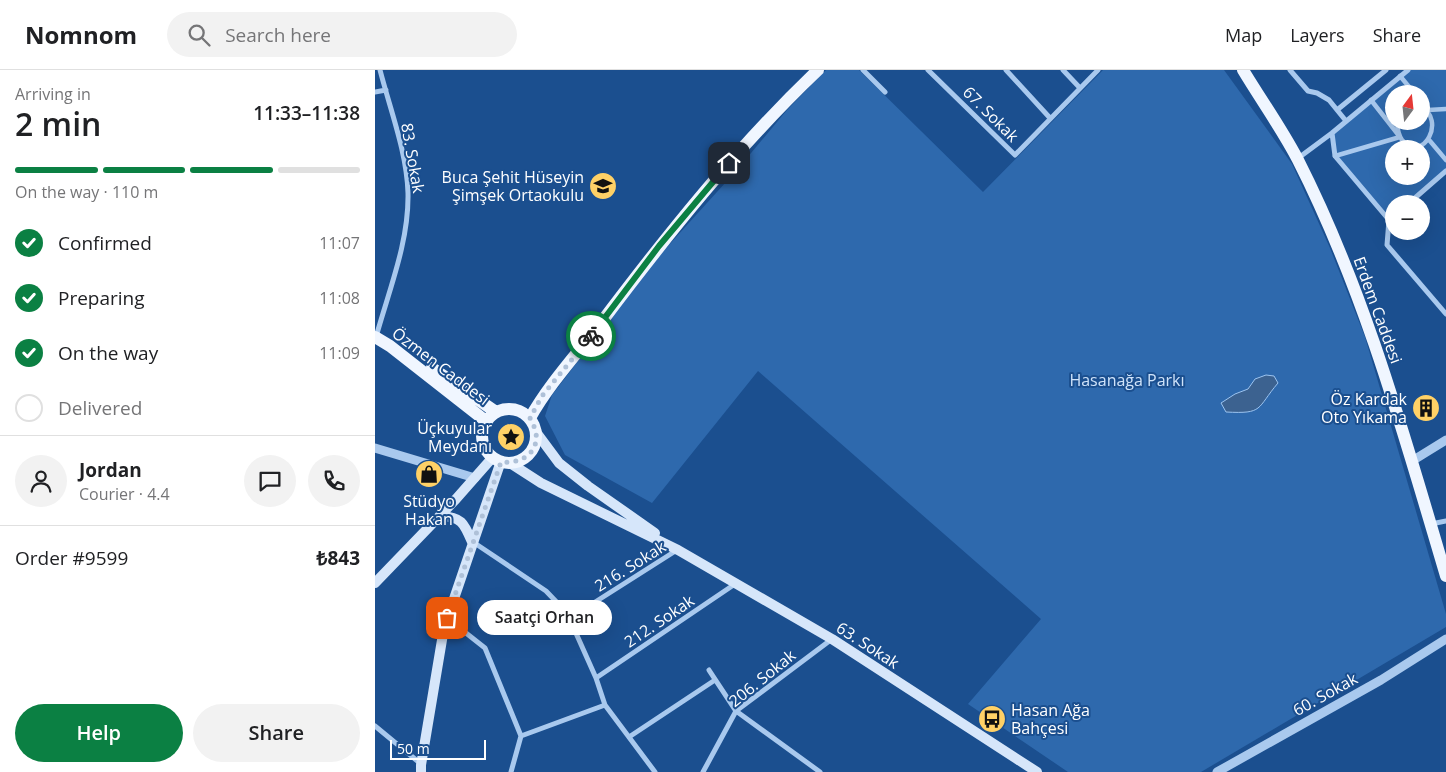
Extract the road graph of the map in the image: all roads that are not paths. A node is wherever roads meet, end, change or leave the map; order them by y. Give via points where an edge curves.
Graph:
1 (380, 70) edge
2 (818, 70) edge
3 (863, 70) edge
4 (928, 70) edge
5 (1006, 70) edge
6 (1063, 70) edge
7 (1098, 70) edge
8 (1243, 70) edge
9 (1290, 70) edge
10 (1385, 70) edge
11 (1408, 70) edge
12 (1400, 76) junction
13 (1408, 85) edge
14 (1080, 88) junction
15 (385, 90) junction
16 (375, 92) edge
17 (885, 92) dead end
18 (1371, 100) junction
19 (1446, 109) edge
20 (1337, 110) junction
21 (1430, 110) edge
22 (1430, 111) edge
23 (1050, 118) junction
24 (1346, 121) junction
25 (1398, 130) edge
26 (1333, 133) junction
27 (1400, 137) junction
28 (1402, 140) edge
29 (1430, 141) joint
30 (1335, 156) junction
31 (1297, 159) junction
32 (1446, 160) edge
33 (1446, 171) edge
34 (1418, 195) edge
35 (1385, 211) edge
36 (1388, 240) edge
37 (1446, 314) edge
38 (375, 338) edge
39 (542, 396) junction
40 (519, 411) junction
41 (491, 417) junction
42 (530, 418) junction
43 (536, 432) junction
44 (1446, 440) edge
45 (375, 448) edge
46 (501, 460) junction
47 (1412, 461) junction
48 (475, 478) junction
49 (440, 516) junction
50 (1446, 521) edge
51 (1430, 524) junction
52 (473, 542) junction
53 (678, 550) junction
54 (1446, 576) edge
55 (375, 583) edge
56 (735, 584) junction
57 (447, 618) junction
58 (570, 618) junction
59 (832, 639) junction
60 (1446, 639) edge
61 (709, 670) dead end
62 (596, 678) junction
63 (715, 680) junction
64 (605, 705) junction
65 (736, 711) junction
66 (375, 726) edge
67 (521, 736) junction
68 (629, 736) junction
69 (421, 768) edge
70 (511, 772) edge
71 (655, 772) edge
72 (703, 772) edge
73 (820, 772) edge
74 (1037, 772) edge
75 (1217, 772) edge

1 - 15 street, 83. Sokak
2 - 39 main road via 729,163 659,246
3 - 17 street
4 - 23 street, 67. Sokak via 1015,155
5 - 23 street
6 - 14 street
7 - 14 street
8 - 31 main road, Erdem Caddesi
9 - 20 street via 1308,91 1329,100
10 - 20 street
11 - 12 street
12 - 13 street
12 - 18 street
14 - 23 street
15 - 16 street
15 - 38 street, 83. Sokak via 403,156 408,191 402,244
18 - 24 street
18 - 27 street
19 - 21 street
20 - 24 street
22 - 29 street via 1437,126
24 - 26 street
25 - 27 street
26 - 30 street
26 - 31 street
27 - 28 street
27 - 30 street
29 - 32 street
30 - 35 street
31 - 47 main road, Erdem Caddesi via 1337,244
33 - 34 street
36 - 37 street via 1387,245
38 - 41 main road, Özmen Caddesi via 416,358
39 - 40 main road
39 - 42 main road
40 - 41 main road via 512,409
40 - 42 main road
41 - 46 main road via 482,434 483,443 487,451
42 - 43 main road
43 - 46 main road via 533,450 527,457 519,461
43 - 53 main road, 63. Sokak via 559,463
44 - 47 street
45 - 48 street
46 - 48 main road
46 - 52 main road
46 - 53 main road, 63. Sokak
47 - 51 main road, Erdem Caddesi
48 - 49 main road
49 - 52 main road via 453,516 460,520
49 - 55 main road
50 - 51 street
51 - 54 main road, Erdem Caddesi
52 - 57 main road
52 - 58 street via 546,591
53 - 56 main road, 63. Sokak
53 - 58 street, 216. Sokak
56 - 59 main road, 63. Sokak
56 - 62 street, 212. Sokak
57 - 67 street via 485,648
57 - 69 main road
58 - 62 street
59 - 65 street, 206. Sokak
59 - 74 main road, 63. Sokak
60 - 75 street, 60. Sokak via 1381,680
61 - 63 street
62 - 64 street
63 - 65 street
63 - 68 street
64 - 67 street
64 - 68 street
65 - 72 street, 206. Sokak
65 - 73 street
66 - 69 street
67 - 70 street
68 - 71 street

